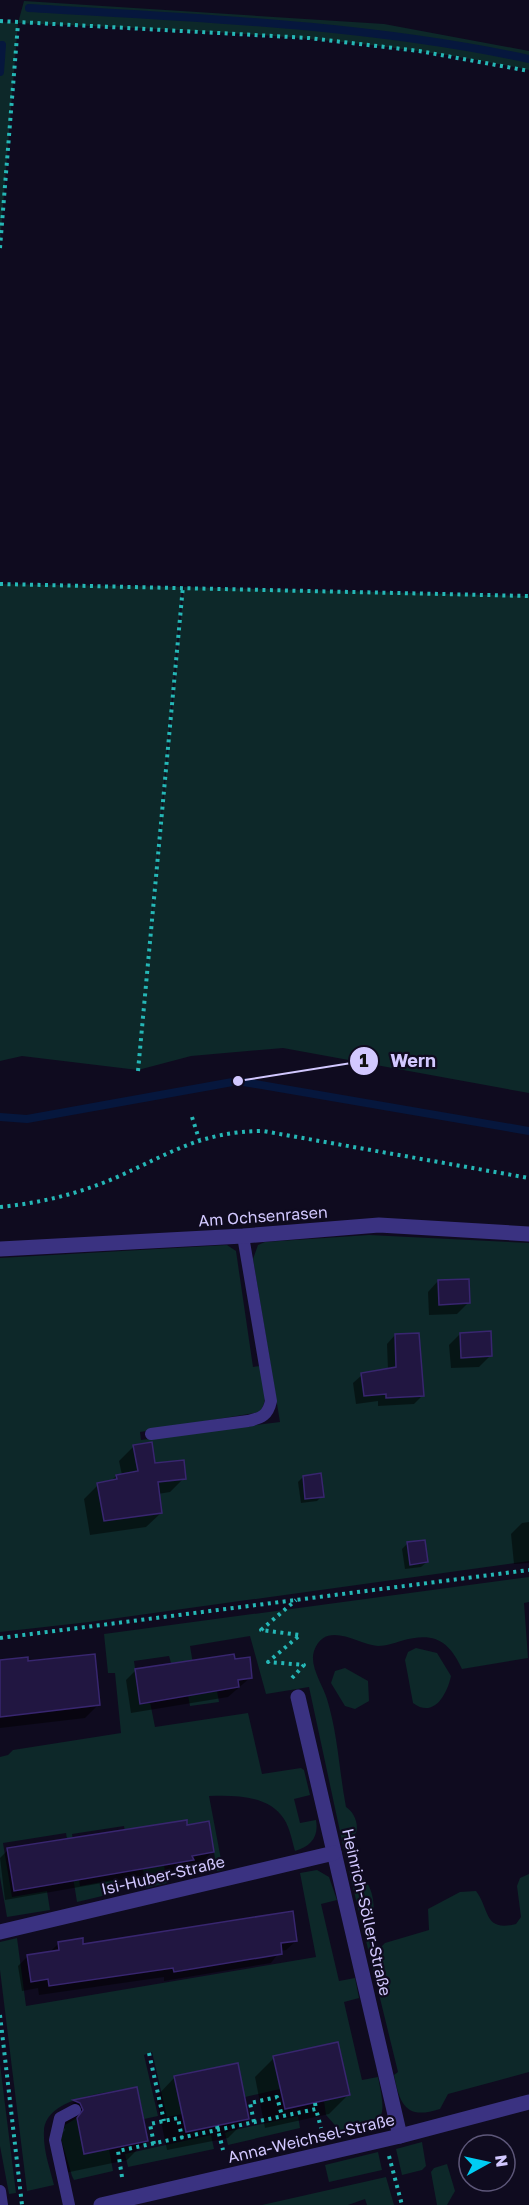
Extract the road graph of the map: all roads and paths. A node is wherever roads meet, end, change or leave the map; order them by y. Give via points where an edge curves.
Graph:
1 (0, 21) edge
2 (18, 24) junction
3 (529, 71) edge
4 (0, 248) edge
5 (0, 584) edge
6 (183, 586) junction
7 (529, 596) edge
8 (138, 1071) dead end
9 (192, 1117) dead end
10 (199, 1139) junction
11 (529, 1178) edge
12 (0, 1207) edge
13 (529, 1234) edge
14 (243, 1236) junction
15 (0, 1249) edge
16 (151, 1434) dead end
17 (529, 1570) edge
18 (296, 1600) junction
19 (0, 1638) edge
20 (285, 1686) dead end
21 (298, 1697) dead end
22 (334, 1853) junction
23 (0, 1932) edge
24 (0, 2015) edge
25 (149, 2053) dead end
26 (529, 2102) edge
27 (315, 2103) dead end
28 (316, 2109) junction
29 (75, 2110) dead end
30 (282, 2116) junction
31 (164, 2121) junction
32 (254, 2122) junction
33 (218, 2128) junction
34 (321, 2128) dead end
35 (400, 2136) junction
36 (182, 2138) junction
37 (154, 2144) junction
38 (223, 2150) dead end
39 (393, 2172) dead end
40 (122, 2177) dead end
41 (0, 2191) edge
42 (2, 2205) edge
43 (22, 2205) edge
44 (69, 2205) edge
45 (101, 2205) edge
46 (402, 2205) edge

1 - 2 path
2 - 3 path via 309,38 419,51
2 - 4 path
5 - 6 path
6 - 7 path
6 - 8 path
9 - 10 path
10 - 11 path via 263,1131
10 - 12 path via 69,1195
13 - 14 street, Am Ochsenrasen via 379,1225
14 - 15 street, Am Ochsenrasen
14 - 16 lane via 270,1409 259,1419
17 - 18 path
18 - 19 path
18 - 20 path via 261,1630 300,1635 268,1662 304,1665
21 - 22 street, Heinrich-Söller-Straße
22 - 23 street, Isi-Huber-Straße
22 - 35 street, Heinrich-Söller-Straße
24 - 43 path
25 - 31 path
26 - 35 street, Anna-Weichsel-Straße
27 - 28 path
28 - 30 path
28 - 34 path
29 - 44 lane via 60,2118 54,2135
30 - 32 path
30 - 32 path via 277,2097 250,2103
31 - 36 path via 178,2118
31 - 37 path via 150,2124
32 - 33 path
33 - 36 path
33 - 38 path
35 - 45 street, Anna-Weichsel-Straße
36 - 37 path
37 - 40 path via 117,2149
39 - 46 path
41 - 42 lane

